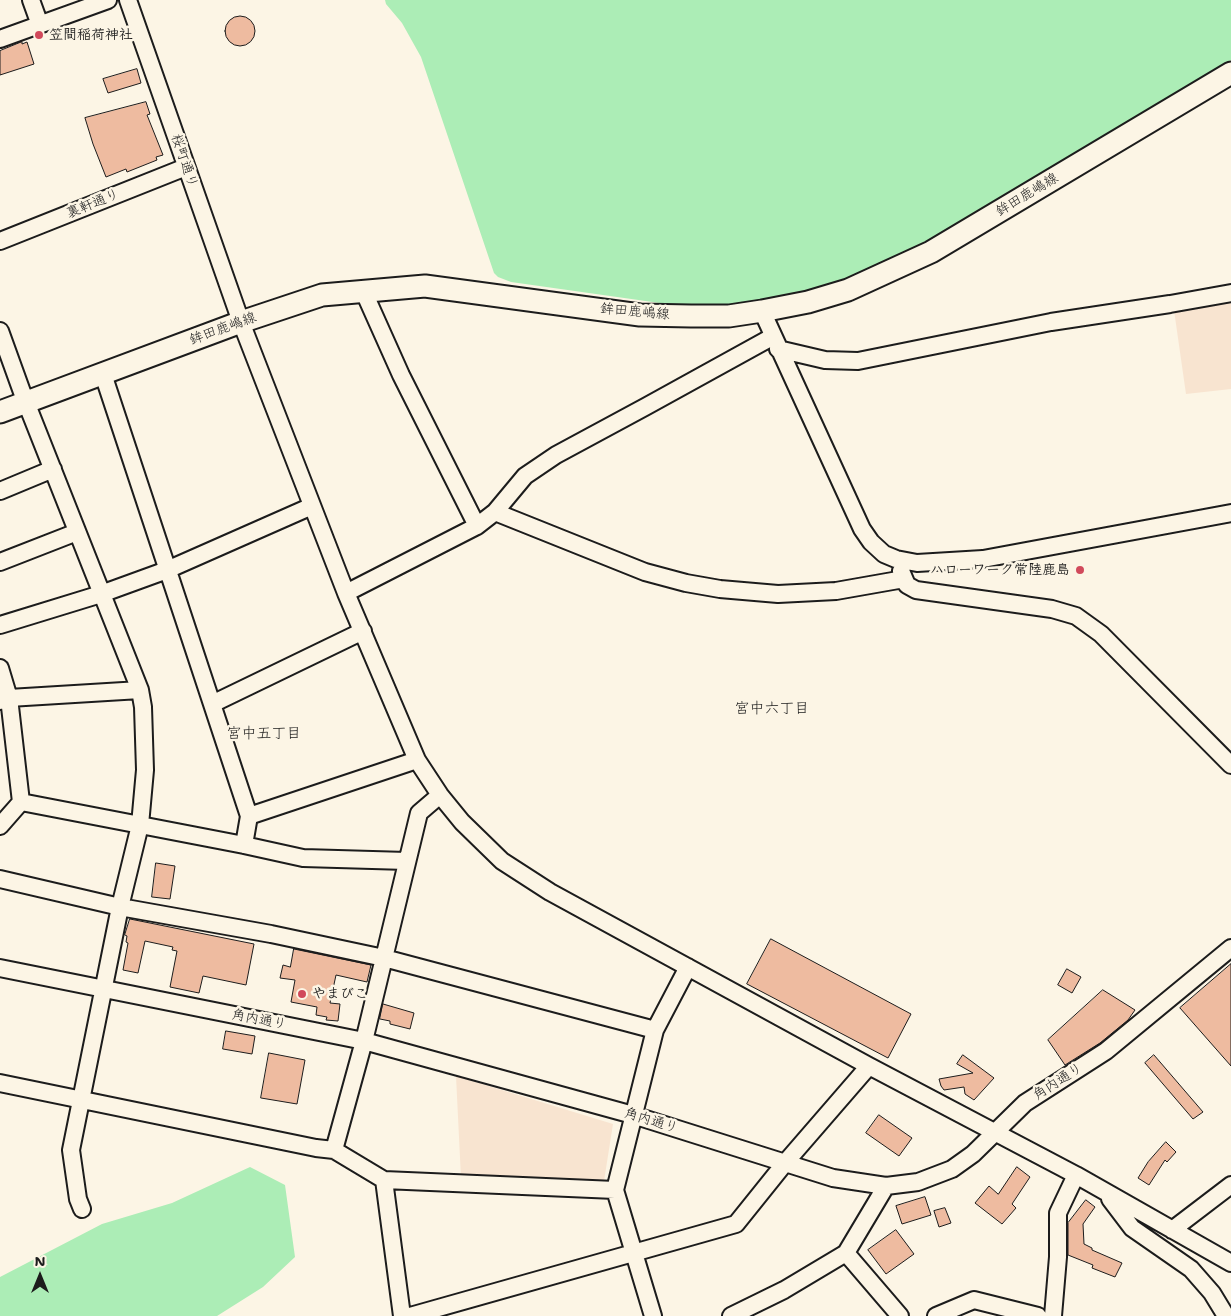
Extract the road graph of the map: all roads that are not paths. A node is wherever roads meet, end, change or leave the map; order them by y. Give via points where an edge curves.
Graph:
1 (31, 0) edge
2 (108, 0) edge
3 (128, 0) edge
4 (40, 25) junction
5 (0, 39) edge
6 (1231, 73) edge
7 (186, 167) junction
8 (0, 241) edge
9 (363, 290) junction
10 (1231, 293) edge
11 (762, 311) junction
12 (241, 322) junction
13 (0, 331) edge
14 (775, 343) junction
15 (103, 374) junction
16 (26, 402) junction
17 (0, 412) edge
18 (53, 469) junction
19 (0, 491) edge
20 (312, 506) junction
21 (495, 512) junction
22 (1231, 513) edge
23 (478, 526) junction
24 (77, 532) junction
25 (896, 559) junction
26 (0, 562) edge
27 (167, 570) junction
28 (904, 579) junction
29 (346, 593) junction
30 (101, 594) junction
31 (0, 625) edge
32 (363, 631) junction
33 (0, 668) edge
34 (140, 690) junction
35 (4, 699) edge
36 (212, 704) junction
37 (417, 760) junction
38 (1231, 766) edge
39 (440, 795) junction
40 (21, 802) junction
41 (249, 816) junction
42 (140, 825) junction
43 (0, 826) edge
44 (244, 845) junction
45 (407, 861) junction
46 (0, 879) edge
47 (120, 907) junction
48 (1231, 948) edge
49 (384, 958) junction
50 (688, 967) junction
51 (0, 968) edge
52 (103, 988) junction
53 (655, 1030) junction
54 (364, 1041) junction
55 (869, 1066) junction
56 (0, 1084) edge
57 (80, 1099) junction
58 (633, 1115) junction
59 (994, 1133) junction
60 (334, 1150) junction
61 (785, 1163) junction
62 (1076, 1175) junction
63 (384, 1180) junction
64 (1231, 1185) edge
65 (886, 1186) junction
66 (615, 1190) junction
67 (1104, 1191) junction
68 (82, 1209) dead end
69 (1172, 1230) junction
70 (635, 1253) junction
71 (846, 1253) junction
72 (1231, 1263) edge
73 (402, 1316) edge
74 (410, 1316) edge
75 (653, 1316) edge
76 (731, 1316) edge
77 (900, 1316) edge
78 (936, 1316) edge
79 (1038, 1316) edge
80 (1053, 1316) edge
81 (1226, 1316) edge

1 - 4 street
2 - 4 street
3 - 7 street, 桜町通り
4 - 5 street
6 - 11 main road, 鉾田鹿嶋線 via 930,252 848,290
7 - 8 street, 裏軒通り
7 - 12 street, 桜町通り
9 - 11 main road, 鉾田鹿嶋線 via 425,286 640,315 729,316
9 - 12 main road, 鉾田鹿嶋線 via 322,295
9 - 23 street via 401,375
10 - 14 street via 1051,322 858,361 825,360
11 - 14 street
12 - 15 main road, 鉾田鹿嶋線
12 - 20 street, 桜町通り
13 - 16 street
14 - 21 street via 556,454 525,476
14 - 25 street via 862,529 884,554
15 - 16 main road, 鉾田鹿嶋線
15 - 27 street
16 - 17 main road, 鉾田鹿嶋線
16 - 18 street
18 - 19 street
18 - 24 street
20 - 27 street
20 - 29 street, 桜町通り
21 - 23 street
21 - 28 street via 645,572 720,589 778,594 836,591
22 - 25 street via 983,559 917,563
23 - 29 street
24 - 26 street
24 - 30 street
25 - 28 street
27 - 30 street
27 - 36 street
28 - 38 street via 916,590 1052,609 1076,616 1101,634
29 - 32 street, 桜町通り
30 - 31 street
30 - 34 street
32 - 36 street
32 - 37 street, 桜町通り
33 - 35 street
34 - 35 street
34 - 42 street via 145,770
35 - 40 street
36 - 41 street
37 - 39 street, 桜町通り
37 - 41 street
39 - 45 street via 419,813
39 - 50 street, 桜町通り via 502,861 550,892
40 - 42 street
40 - 43 street
41 - 44 street
42 - 44 street
42 - 47 street
44 - 45 street via 303,858
45 - 49 street
46 - 47 street
47 - 49 street
47 - 52 street
48 - 59 street, 角内通り via 1106,1051 1025,1103
49 - 53 street
49 - 54 street
50 - 53 street
50 - 55 street, 桜町通り
51 - 52 street, 角内通り
52 - 54 street, 角内通り
52 - 57 street
53 - 58 street
54 - 58 street, 角内通り
54 - 60 street
55 - 59 street, 桜町通り
55 - 61 street
56 - 57 street
57 - 60 street
57 - 68 street via 71,1150
58 - 61 street, 角内通り
58 - 66 street
59 - 62 street, 桜町通り
59 - 65 street, 角内通り via 952,1169 918,1182
60 - 63 street
61 - 65 street, 角内通り via 833,1178
61 - 70 street via 736,1224
62 - 67 street, 桜町通り
62 - 80 street via 1058,1213
63 - 66 street
63 - 73 street
64 - 69 street
65 - 71 street
66 - 70 street
67 - 69 street, 桜町通り
67 - 81 street via 1132,1228 1191,1269 1212,1293
69 - 72 street, 桜町通り
70 - 74 street
70 - 75 street
71 - 76 street via 784,1290
71 - 77 street
78 - 79 street via 974,1300

